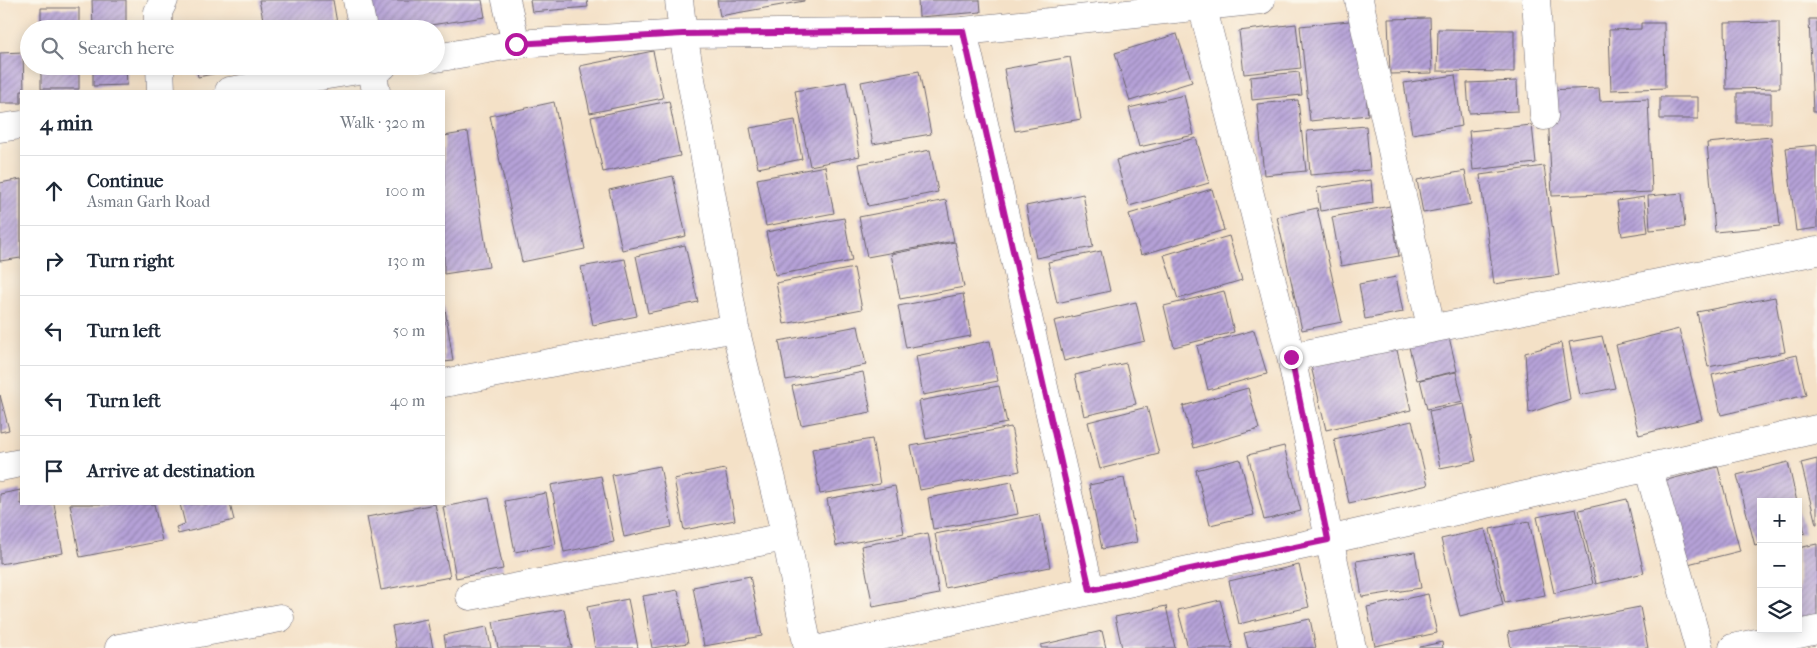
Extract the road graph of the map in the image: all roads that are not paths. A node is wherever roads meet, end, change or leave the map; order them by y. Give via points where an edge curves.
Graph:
1 (164, 0) edge
2 (357, 0) edge
3 (506, 0) edge
4 (679, 0) edge
5 (1261, 0) edge
6 (1359, 0) edge
7 (1536, 0) edge
8 (1202, 4) junction
9 (158, 20) edge
10 (361, 20) edge
11 (963, 31) junction
12 (683, 34) junction
13 (516, 44) junction
14 (445, 56) edge
15 (160, 75) edge
16 (361, 75) edge
17 (270, 88) edge
18 (161, 90) edge
19 (243, 90) edge
20 (1544, 116) dead end
21 (20, 125) edge
22 (0, 128) edge
23 (1816, 255) edge
24 (1431, 327) junction
25 (734, 328) junction
26 (1291, 357) junction
27 (445, 383) edge
28 (1817, 429) edge
29 (20, 463) edge
30 (0, 467) edge
31 (1648, 467) junction
32 (786, 537) junction
33 (1328, 540) junction
34 (1090, 590) junction
35 (470, 596) dead end
36 (280, 618) dead end
37 (1817, 630) edge
38 (119, 648) edge
39 (808, 648) edge
40 (825, 648) edge
41 (1352, 648) edge
42 (1699, 648) edge
43 (1733, 648) edge

1 - 9 street
2 - 10 street
3 - 13 street
4 - 12 street
5 - 8 street
6 - 24 street
7 - 20 street
8 - 11 street
8 - 26 street
11 - 12 street
11 - 34 street
12 - 13 street
12 - 25 street
13 - 14 street
15 - 18 street
16 - 17 street
17 - 19 street
21 - 22 street
23 - 24 street
24 - 26 street
25 - 27 street
25 - 32 street
26 - 33 street
28 - 31 street
29 - 30 street
31 - 33 street
31 - 42 street
32 - 35 street
32 - 39 street
33 - 34 street
33 - 41 street
34 - 40 street
36 - 38 street
37 - 43 street

